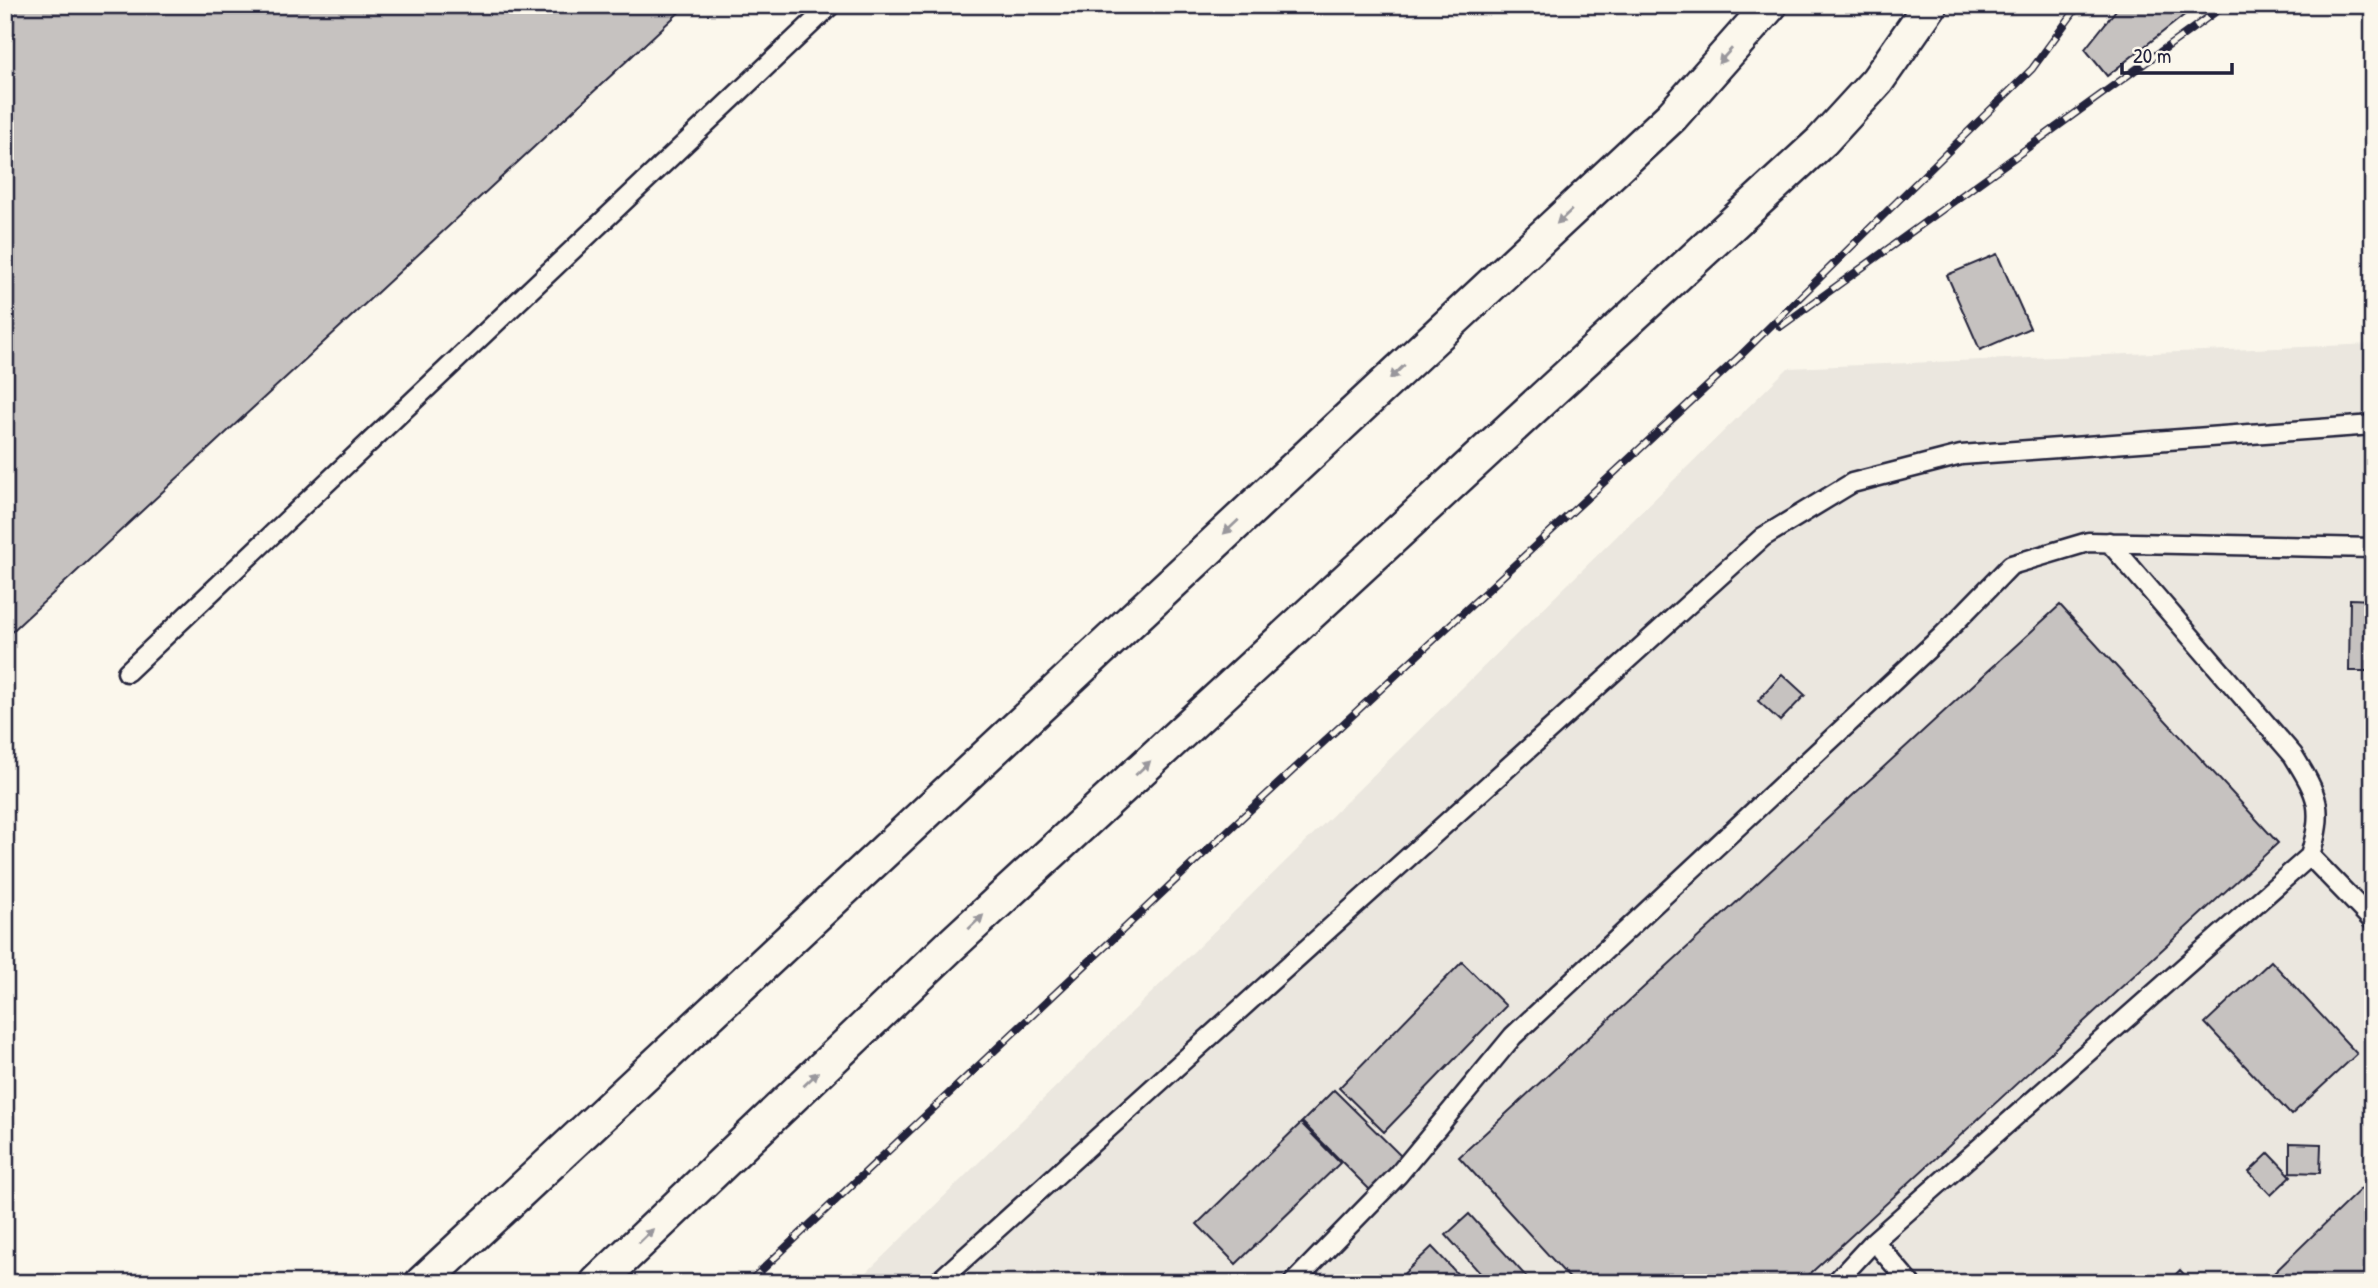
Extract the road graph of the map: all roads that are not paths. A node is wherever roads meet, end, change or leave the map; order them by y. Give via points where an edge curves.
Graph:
1 (831, 5) edge
2 (1770, 5) edge
3 (1930, 5) edge
4 (2373, 425) edge
5 (2109, 542) junction
6 (2373, 548) edge
7 (127, 671) dead end
8 (2311, 856) junction
9 (2373, 921) edge
10 (1874, 1241) junction
11 (422, 1283) edge
12 (597, 1283) edge
13 (937, 1283) edge
14 (1293, 1283) edge
15 (1835, 1283) edge
16 (1910, 1283) edge

1 - 7 lane
2 -> 11 street via 1672,116
12 -> 3 street via 948,948 1822,141 1877,82
4 - 13 lane via 1961,455 1852,483 1763,537 1683,606
5 - 6 lane
5 - 8 lane via 2293,755 2312,786 2320,823
5 - 14 lane via 2088,542 2011,565 1942,636 1513,1036 1398,1175
8 - 9 lane
8 - 10 lane
10 - 15 lane
10 - 16 lane

